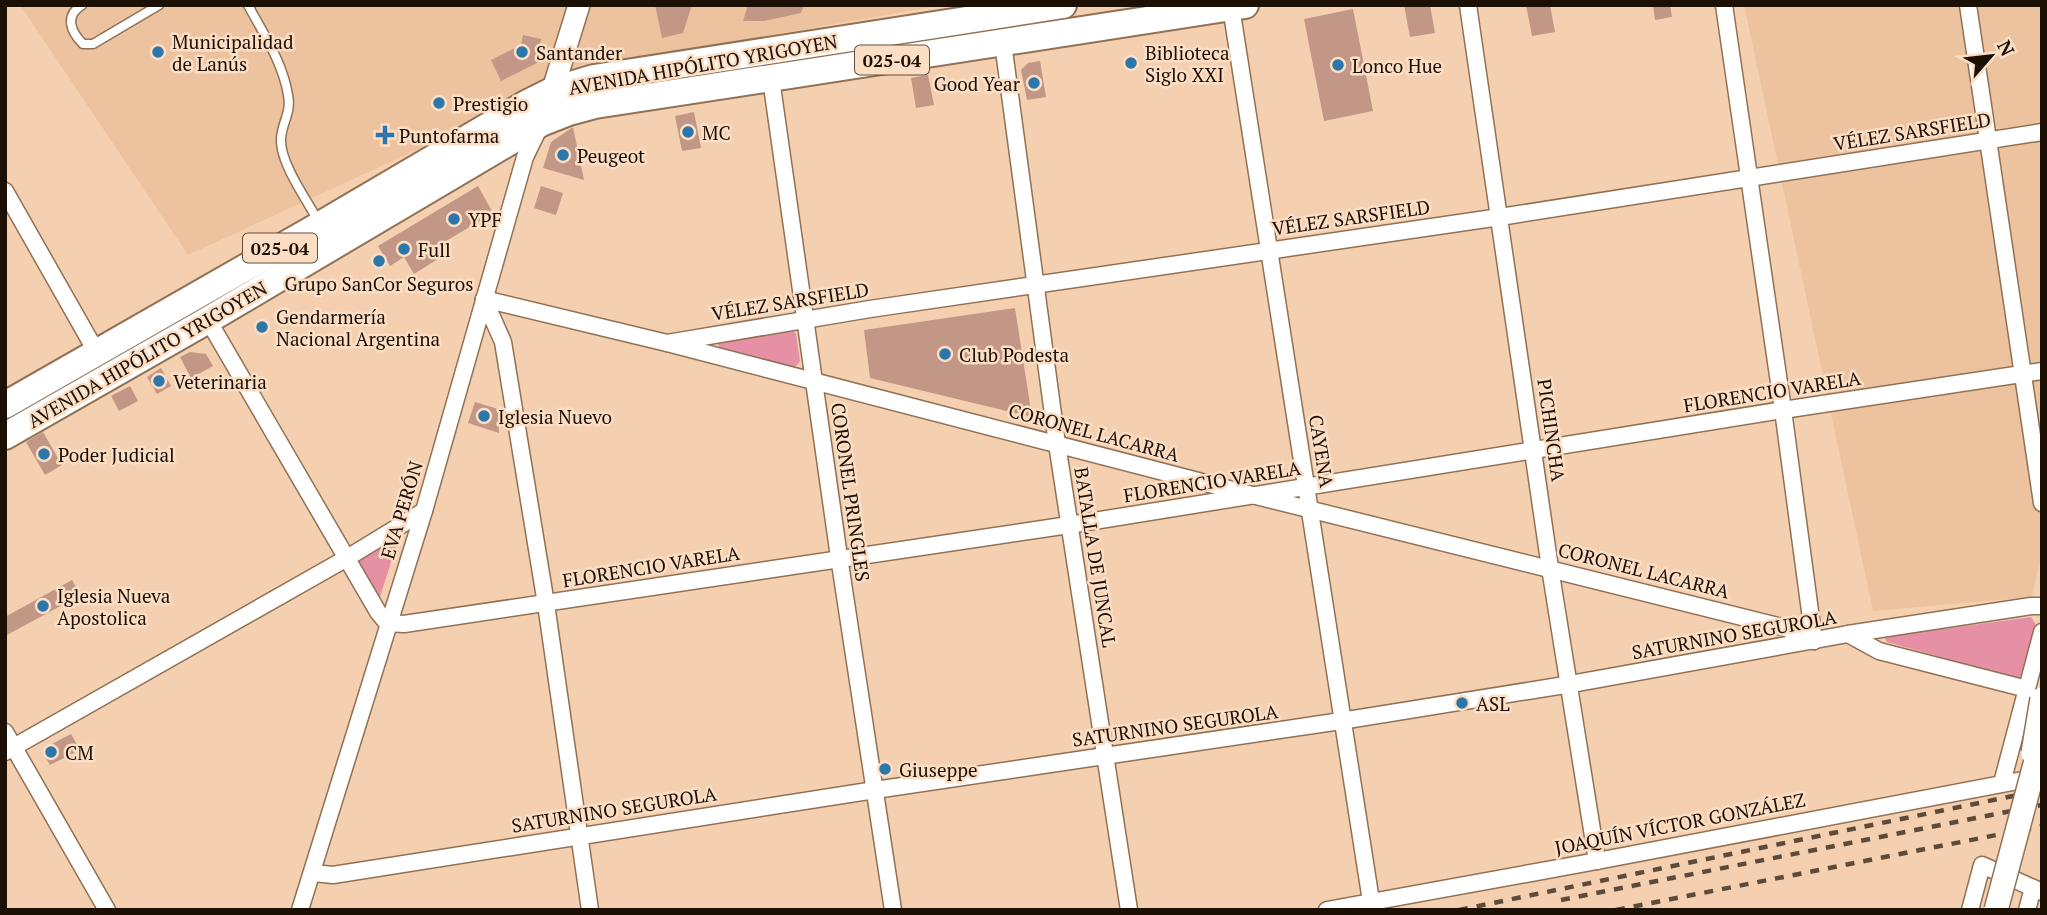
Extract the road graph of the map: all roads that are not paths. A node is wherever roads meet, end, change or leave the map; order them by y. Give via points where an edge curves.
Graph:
1 (82, 5) edge
2 (159, 5) edge
3 (248, 5) edge
4 (579, 5) edge
5 (1063, 5) edge
6 (1468, 5) edge
7 (1724, 5) edge
8 (1968, 5) edge
9 (1238, 6) edge
10 (1003, 43) junction
11 (771, 79) junction
12 (554, 90) junction
13 (541, 123) junction
14 (2042, 132) edge
15 (1987, 141) junction
16 (1749, 177) junction
17 (5, 191) edge
18 (1500, 217) junction
19 (320, 225) junction
20 (1268, 250) junction
21 (1036, 284) junction
22 (484, 299) junction
23 (208, 320) junction
24 (804, 320) junction
25 (667, 343) junction
26 (97, 353) junction
27 (2042, 371) edge
28 (2024, 374) junction
29 (814, 382) junction
30 (5, 405) edge
31 (1783, 410) junction
32 (5, 436) edge
33 (1058, 444) junction
34 (1533, 450) junction
35 (1307, 487) junction
36 (1252, 495) junction
37 (2042, 503) edge
38 (1310, 509) junction
39 (424, 511) junction
40 (1069, 525) junction
41 (839, 557) junction
42 (347, 558) junction
43 (1550, 568) junction
44 (545, 604) junction
45 (2042, 606) edge
46 (387, 623) junction
47 (2042, 632) edge
48 (1848, 635) junction
49 (1814, 641) junction
50 (1570, 684) junction
51 (2034, 694) edge
52 (1341, 721) junction
53 (5, 732) edge
54 (2042, 738) edge
55 (10, 750) edge
56 (1104, 756) junction
57 (2042, 758) edge
58 (2002, 783) junction
59 (2034, 784) edge
60 (875, 790) junction
61 (578, 836) junction
62 (1597, 861) junction
63 (313, 873) junction
64 (2038, 890) edge
65 (1371, 901) junction
66 (107, 910) edge
67 (300, 910) edge
68 (590, 910) edge
69 (893, 910) edge
70 (1129, 910) edge
71 (1326, 910) edge
72 (1970, 910) edge
73 (1996, 910) edge
74 (2027, 910) edge

1 - 2 lane via 70,20 72,33 83,44 93,44
3 - 19 lane via 288,92 290,110 281,146
4 - 12 street
5 - 12 main road, AVENIDA HIPÓLITO YRIGOYEN / 025-04 via 594,78
6 - 18 street, PICHINCHA
7 - 16 street
8 - 15 street
9 - 10 main road, AVENIDA HIPÓLITO YRIGOYEN / 025-04
9 - 20 street, CAYENA
10 - 11 main road, AVENIDA HIPÓLITO YRIGOYEN / 025-04
10 - 21 street, BATALLA DE JUNCAL
11 - 13 main road, AVENIDA HIPÓLITO YRIGOYEN / 025-04 via 595,105
11 - 24 street, CORONEL PRINGLES
12 - 13 street
12 - 19 main road, AVENIDA HIPÓLITO YRIGOYEN / 025-04
13 - 22 street, EVA PERÓN via 525,157
13 - 23 main road, AVENIDA HIPÓLITO YRIGOYEN / 025-04
14 - 15 street, VÉLEZ SARSFIELD
15 - 16 street, VÉLEZ SARSFIELD
15 - 28 street
16 - 18 street, VÉLEZ SARSFIELD
16 - 31 street
17 - 26 street
18 - 20 street, VÉLEZ SARSFIELD
18 - 34 street, PICHINCHA
19 - 26 main road, AVENIDA HIPÓLITO YRIGOYEN / 025-04
20 - 21 street, VÉLEZ SARSFIELD
20 - 35 street, CAYENA
21 - 24 street, VÉLEZ SARSFIELD
21 - 33 street, BATALLA DE JUNCAL
22 - 25 street, CORONEL LACARRA
22 - 39 street, EVA PERÓN
22 - 44 street via 503,342
23 - 32 main road, AVENIDA HIPÓLITO YRIGOYEN / 025-04
23 - 42 street
24 - 25 street, VÉLEZ SARSFIELD
24 - 29 street, CORONEL PRINGLES
25 - 29 street, CORONEL LACARRA
26 - 30 main road, AVENIDA HIPÓLITO YRIGOYEN / 025-04
27 - 28 street, FLORENCIO VARELA
28 - 31 street, FLORENCIO VARELA
28 - 37 street
29 - 33 street, CORONEL LACARRA
29 - 41 street, CORONEL PRINGLES
31 - 34 street, FLORENCIO VARELA
31 - 49 street
33 - 36 street, CORONEL LACARRA
33 - 40 street, BATALLA DE JUNCAL
34 - 35 street, FLORENCIO VARELA
34 - 43 street, PICHINCHA
35 - 36 street, FLORENCIO VARELA
35 - 38 street, CAYENA
36 - 38 street, CORONEL LACARRA
36 - 40 street, FLORENCIO VARELA
38 - 43 street, CORONEL LACARRA
38 - 52 street, CAYENA
39 - 42 street
39 - 46 street, EVA PERÓN
40 - 41 street, FLORENCIO VARELA
40 - 56 street, BATALLA DE JUNCAL
41 - 44 street, FLORENCIO VARELA
41 - 60 street, CORONEL PRINGLES
42 - 46 street
42 - 55 street
43 - 49 street, CORONEL LACARRA via 1786,628
43 - 50 street, PICHINCHA
44 - 46 street, FLORENCIO VARELA
44 - 61 street
45 - 48 street, SATURNINO SEGUROLA
46 - 63 street, EVA PERÓN
47 - 51 street
48 - 49 street, SATURNINO SEGUROLA
48 - 51 street via 1878,651
49 - 50 street, SATURNINO SEGUROLA
50 - 52 street, SATURNINO SEGUROLA
50 - 62 street, PICHINCHA
51 - 58 street
51 - 59 main road, bridge
52 - 56 street, SATURNINO SEGUROLA
52 - 65 street, CAYENA
53 - 55 street
54 - 59 main road, bridge
55 - 66 street
56 - 60 street, SATURNINO SEGUROLA
56 - 70 street, BATALLA DE JUNCAL
57 - 59 main road, bridge
58 - 59 street, JOAQUÍN VÍCTOR GONZÁLEZ
58 - 62 street, JOAQUÍN VÍCTOR GONZÁLEZ
59 - 73 main road, bridge
60 - 61 street, SATURNINO SEGUROLA
60 - 69 street, CORONEL PRINGLES
61 - 63 street, SATURNINO SEGUROLA via 333,874
61 - 68 street
62 - 65 street, JOAQUÍN VÍCTOR GONZÁLEZ
63 - 67 street, EVA PERÓN
64 - 72 street via 1982,865
64 - 74 street
65 - 71 street, JOAQUÍN VÍCTOR GONZÁLEZ

